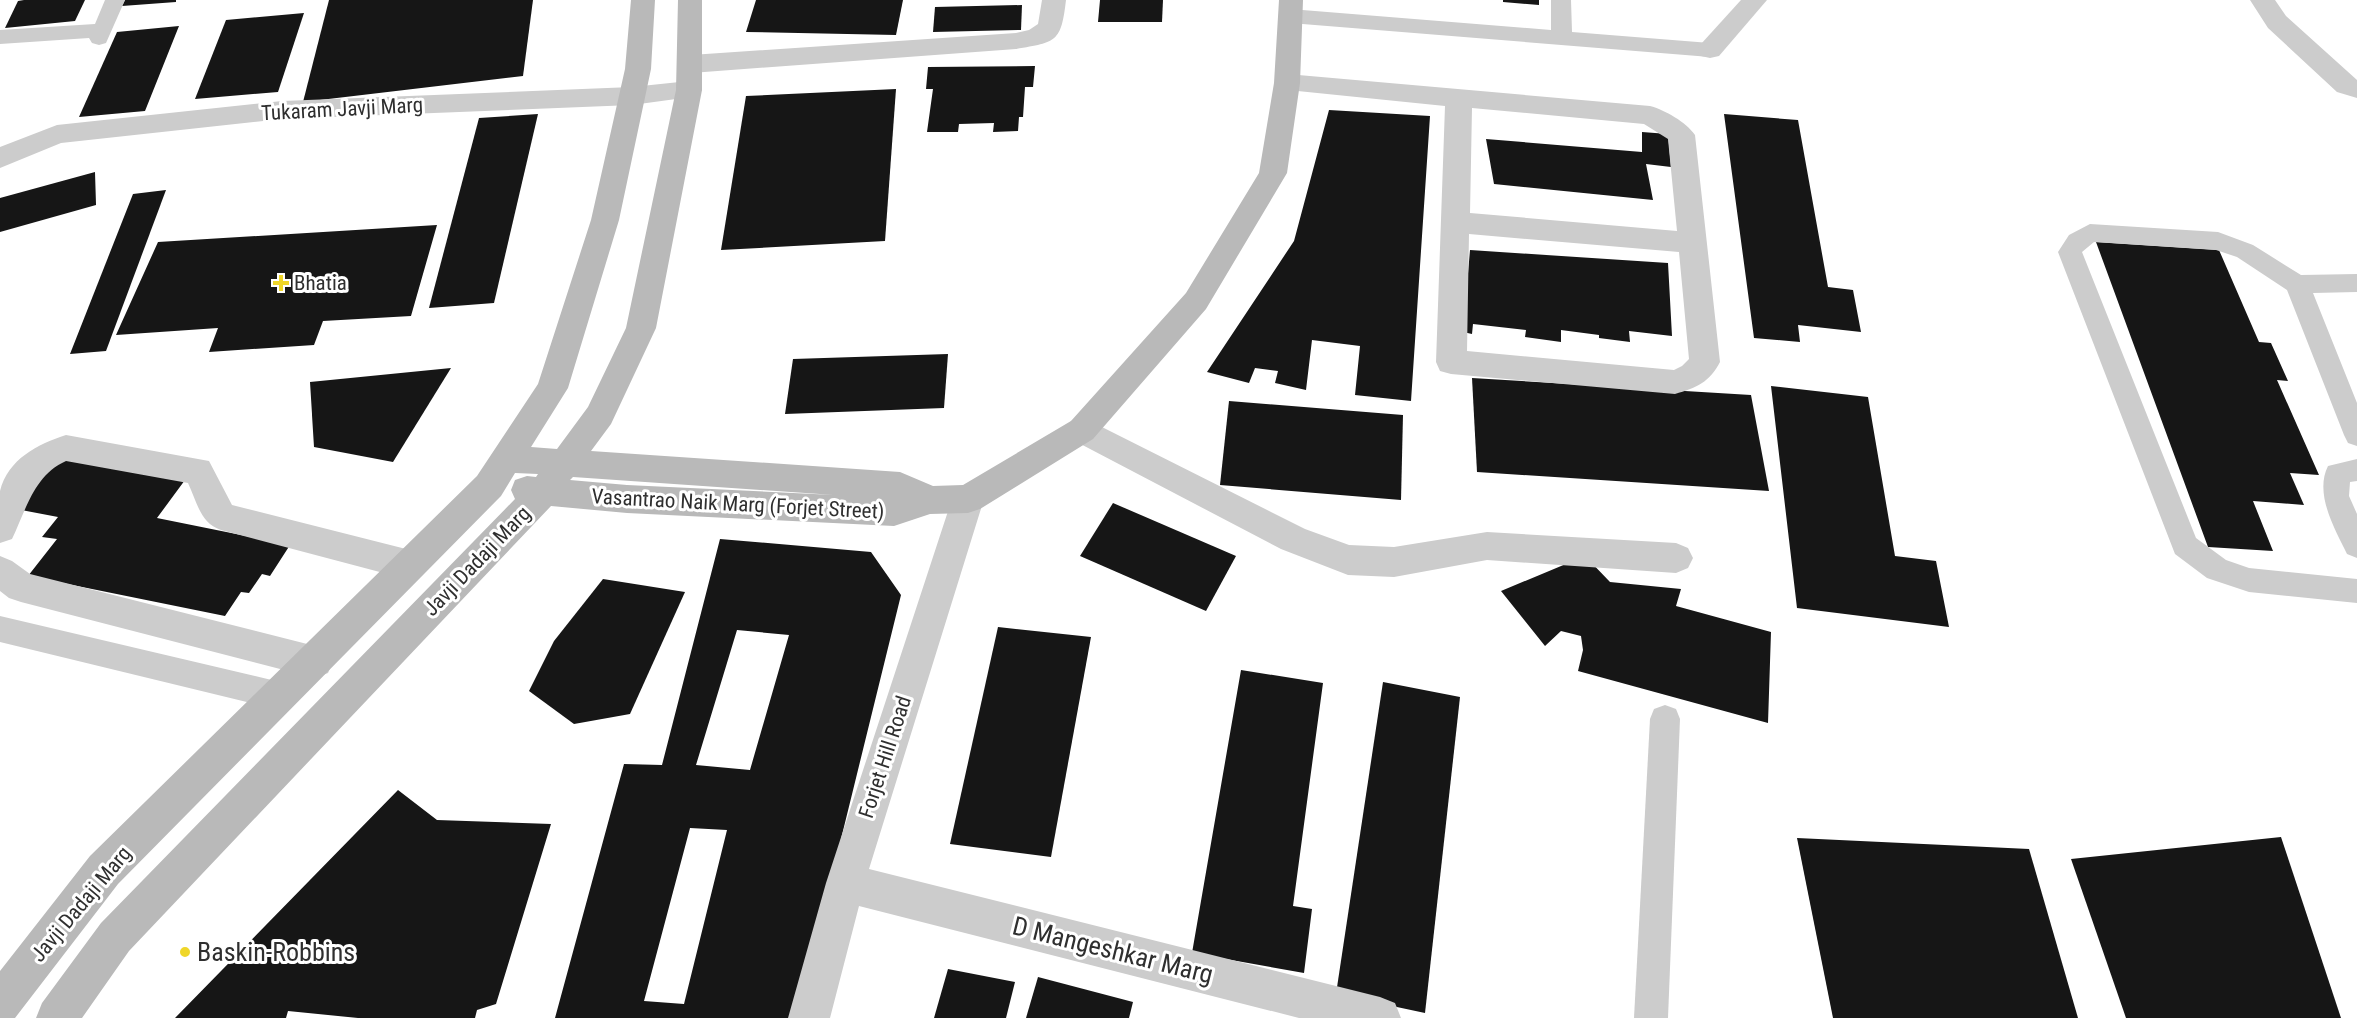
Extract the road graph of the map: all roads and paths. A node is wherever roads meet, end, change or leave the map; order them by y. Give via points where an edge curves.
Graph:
1 (115, 0) edge
2 (642, 0) edge
3 (690, 0) edge
4 (1054, 0) edge
5 (1561, 0) edge
6 (1755, 0) edge
7 (2262, 0) edge
8 (1290, 8) edge
9 (0, 37) edge
10 (1562, 39) junction
11 (1710, 50) joint
12 (690, 77) junction
13 (1287, 83) junction
14 (2357, 89) edge
15 (632, 96) junction
16 (1459, 97) junction
17 (0, 158) edge
18 (1455, 222) junction
19 (1693, 243) junction
20 (2357, 283) edge
21 (2297, 284) junction
22 (1082, 430) junction
23 (2357, 435) edge
24 (565, 463) junction
25 (2357, 470) edge
26 (498, 473) junction
27 (11, 478) edge
28 (544, 491) junction
29 (844, 496) junction
30 (968, 499) junction
31 (0, 529) edge
32 (2357, 546) edge
33 (1676, 558) dead end
34 (410, 565) junction
35 (0, 572) edge
36 (2357, 591) edge
37 (0, 628) edge
38 (315, 662) junction
39 (280, 696) junction
40 (1665, 719) dead end
41 (845, 883) junction
42 (0, 1004) edge
43 (57, 1018) edge
44 (809, 1018) edge
45 (1380, 1018) edge
46 (1651, 1018) edge

1 - 9 lane via 100,34
2 - 15 main road, Javji Dadaji Marg via 638,69
3 - 12 main road, Javji Dadaji Marg
4 - 12 street, Tukaram Javji Marg via 1050,28 1037,37
5 - 10 lane
6 - 11 street
7 - 14 street via 2277,22 2346,86
8 - 10 lane
8 - 13 main road, Vasantrao Naik Marg (Forjet Street)
10 - 11 lane
12 - 15 street, Tukaram Javji Marg
12 - 24 main road, Javji Dadaji Marg via 641,328 600,415
13 - 16 street
13 - 22 main road, Vasantrao Naik Marg (Forjet Street) via 1273,173 1196,301
15 - 17 street, Tukaram Javji Marg via 282,110 57,135
15 - 26 main road, Javji Dadaji Marg via 605,220 552,388
16 - 18 street
16 - 19 street via 1650,115 1681,135
18 - 19 street
18 - 19 street via 1451,362 1674,382 1693,375 1705,362
20 - 21 lane
21 - 23 lane
21 - 36 lane via 2245,251 2218,241 2090,233 2077,241 2070,252 2186,546 2217,569 2249,580
22 - 30 main road, Vasantrao Naik Marg (Forjet Street)
22 - 33 street via 1293,539 1348,560 1394,562 1487,546
24 - 26 main road
24 - 28 main road, Javji Dadaji Marg
24 - 29 main road
25 - 32 lane via 2337,474 2336,496
26 - 28 main road, Vasantrao Naik Marg (Forjet Street)
26 - 34 main road, Javji Dadaji Marg
27 - 31 street
27 - 34 street via 52,450 66,448 190,468 204,479 212,505 221,516
28 - 29 main road, Vasantrao Naik Marg (Forjet Street) via 627,499
28 - 43 main road, Javji Dadaji Marg via 115,937
29 - 30 main road, Vasantrao Naik Marg (Forjet Street) via 894,512 930,500
30 - 41 street, Forjet Hill Road
34 - 38 main road, Javji Dadaji Marg
35 - 38 street via 21,587
37 - 39 lane
38 - 39 main road, Javji Dadaji Marg
39 - 42 main road, Javji Dadaji Marg via 104,870
40 - 46 lane
41 - 44 street, Forjet Hill Road
41 - 45 street, D Mangeshkar Marg

